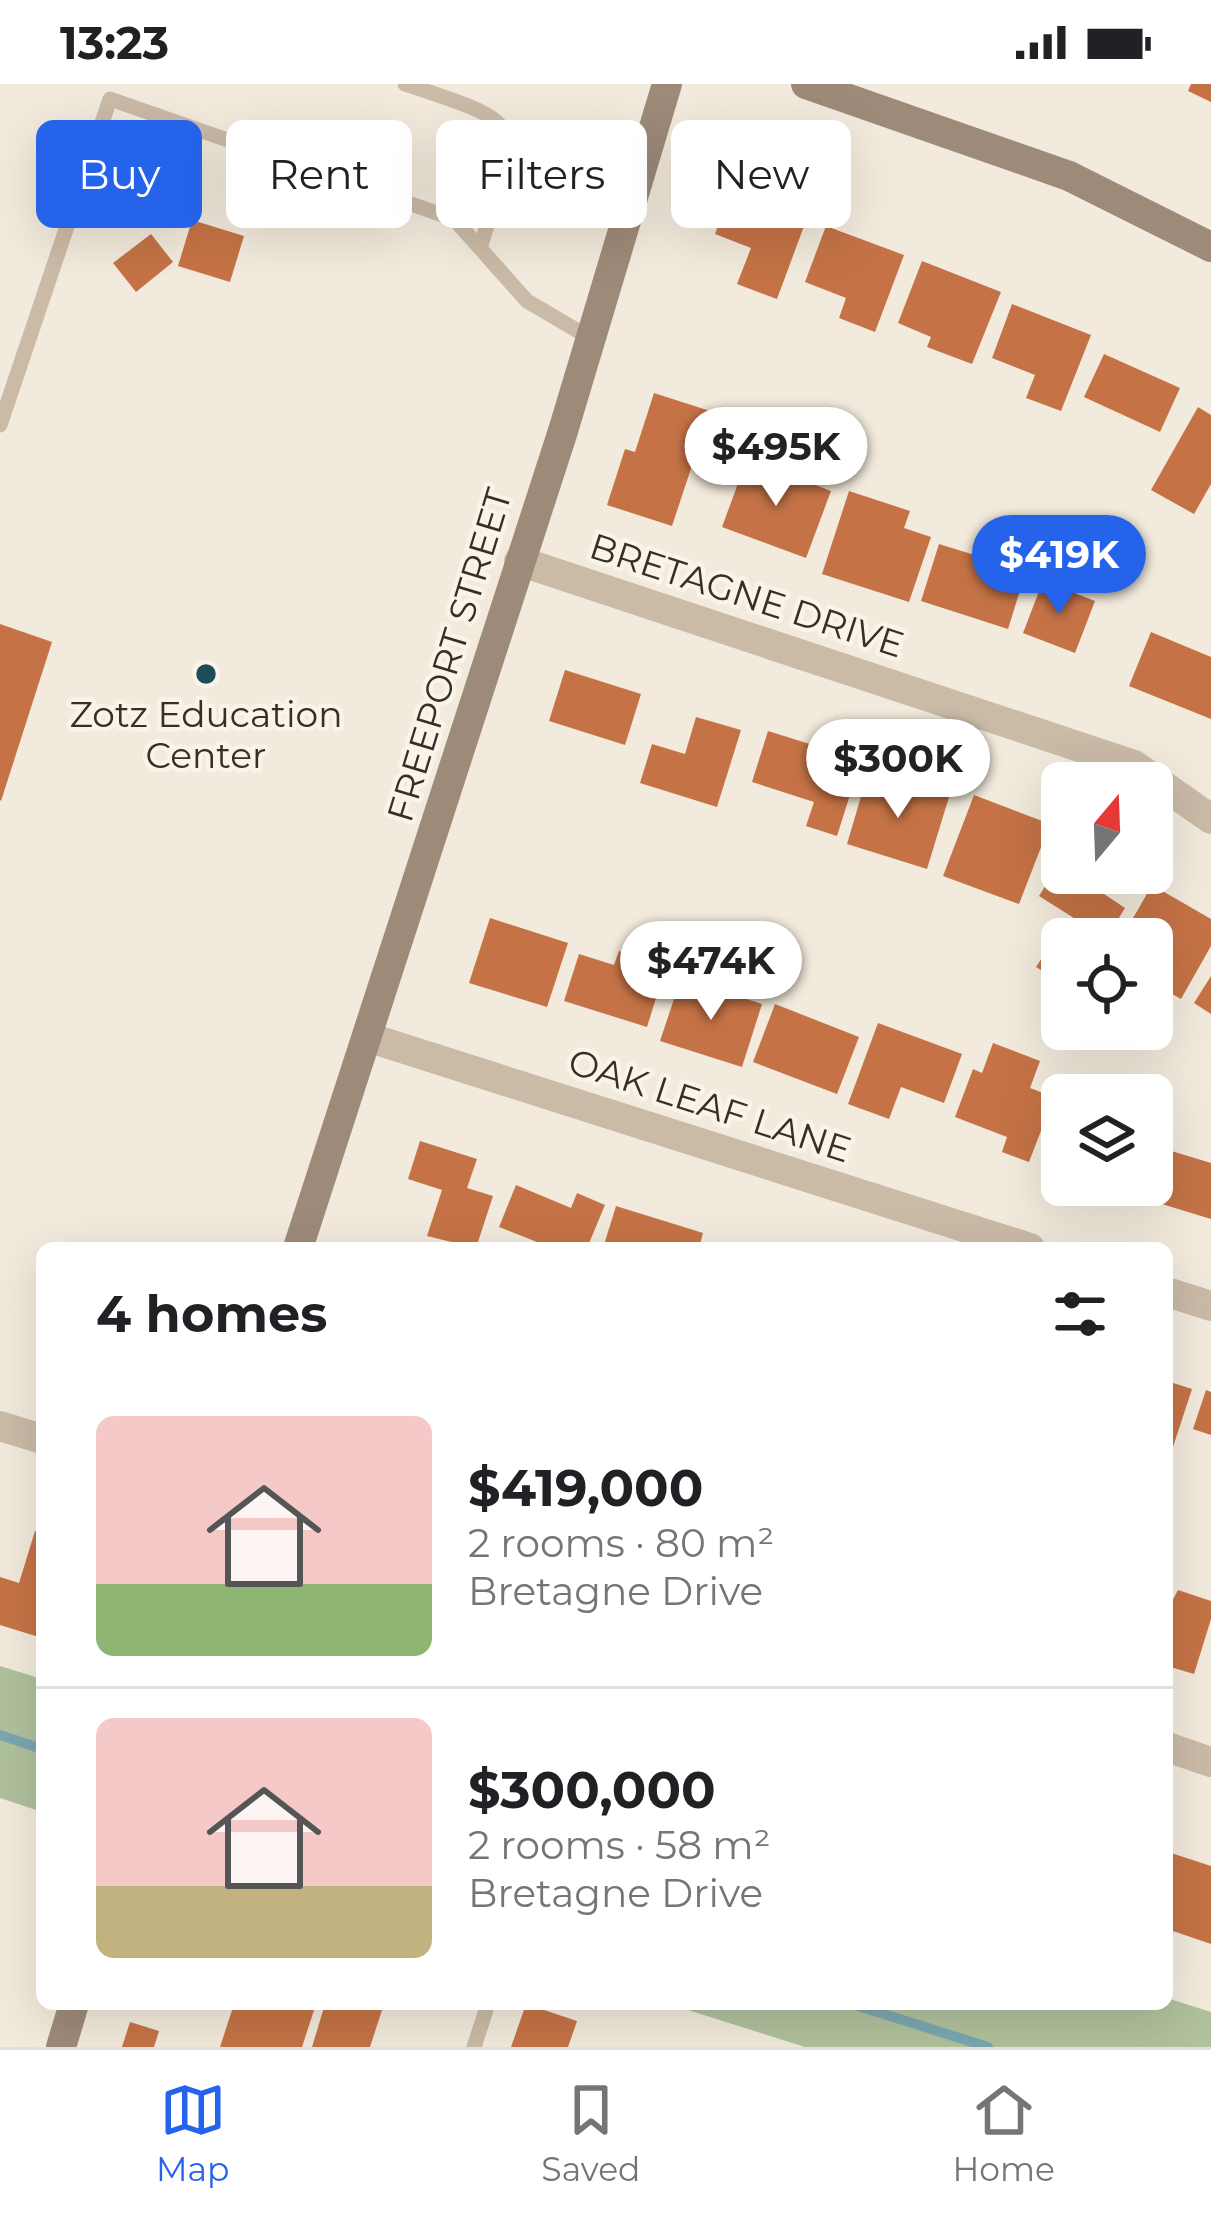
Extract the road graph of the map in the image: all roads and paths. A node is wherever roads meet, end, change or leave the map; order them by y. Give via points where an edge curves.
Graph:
1 (405, 84) edge
2 (667, 84) edge
3 (806, 84) edge
4 (112, 92) edge
5 (481, 245) junction
6 (1211, 247) edge
7 (590, 338) junction
8 (0, 425) edge
9 (519, 561) junction
10 (1211, 819) edge
11 (368, 1037) junction
12 (300, 1242) edge
13 (1011, 1242) edge
14 (1173, 1294) edge
15 (1211, 1306) edge
16 (0, 1426) edge
17 (36, 1437) edge
18 (1173, 1750) edge
19 (1211, 1762) edge
20 (72, 2010) edge
21 (486, 2010) edge
22 (61, 2047) edge
23 (474, 2047) edge

1 - 5 lane via 490,112 504,126 510,149
2 - 7 main road, FREEPORT STREET
3 - 6 main road via 1069,176
4 - 5 lane via 454,219
4 - 8 lane
5 - 7 lane via 527,301
7 - 9 main road, FREEPORT STREET
9 - 10 street, BRETAGNE DRIVE via 1134,765
9 - 11 main road, FREEPORT STREET
11 - 12 main road, FREEPORT STREET
11 - 13 street, OAK LEAF LANE
14 - 15 street
16 - 17 street
18 - 19 street
20 - 22 main road
21 - 23 lane

